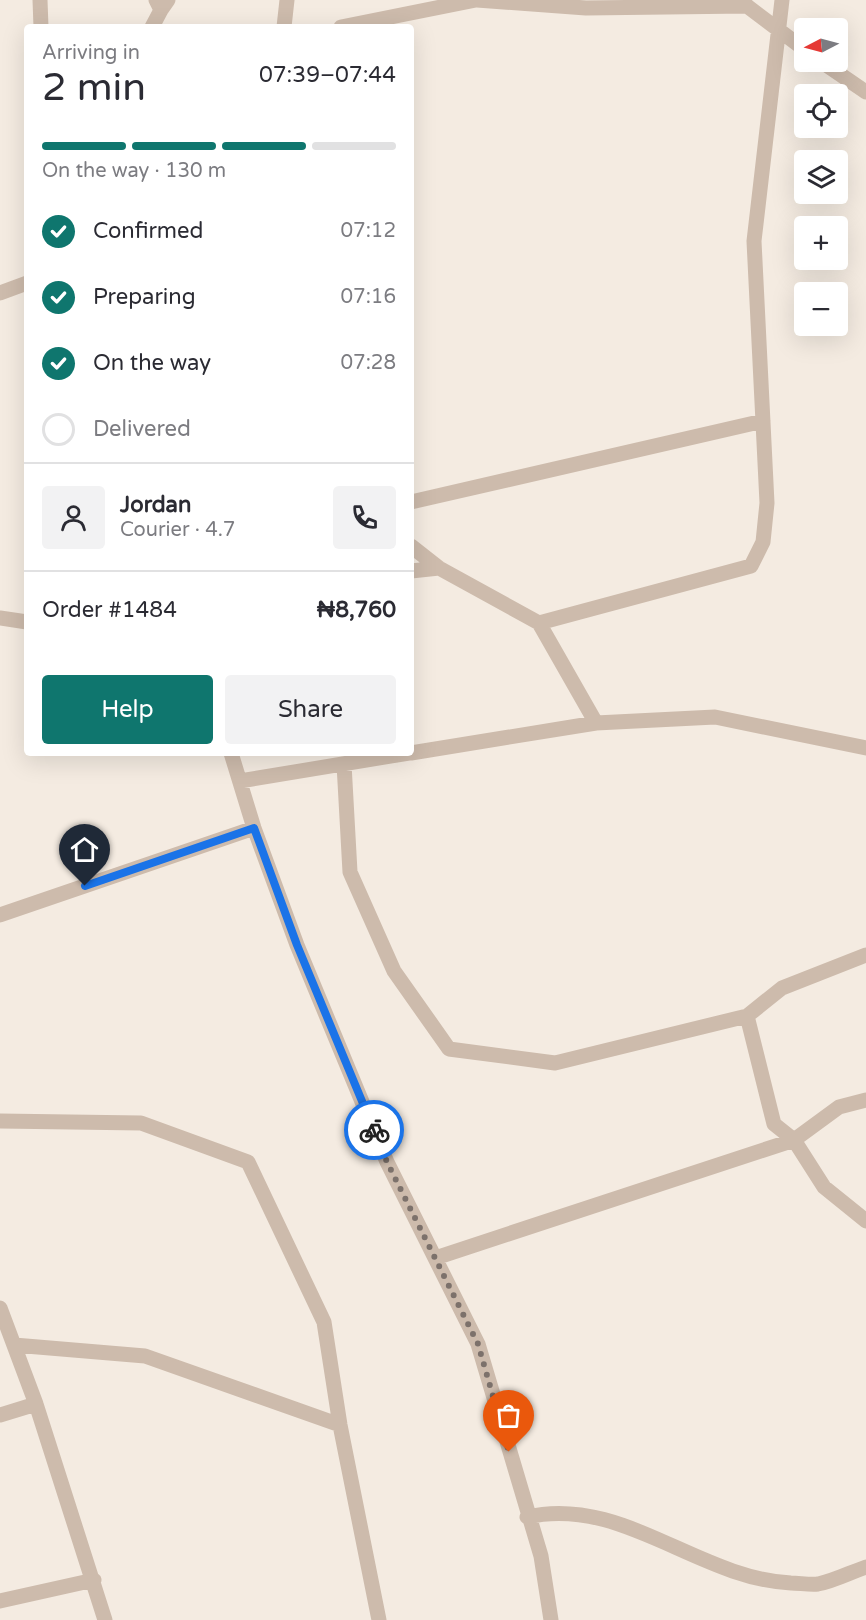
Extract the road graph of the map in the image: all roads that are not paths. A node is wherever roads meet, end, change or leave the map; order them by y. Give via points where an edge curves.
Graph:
1 (40, 0) edge
2 (287, 0) edge
3 (477, 0) edge
4 (782, 0) edge
5 (162, 3) edge
6 (745, 3) edge
7 (41, 24) edge
8 (154, 24) edge
9 (284, 24) edge
10 (357, 24) edge
11 (779, 31) junction
12 (794, 42) edge
13 (837, 72) edge
14 (866, 92) edge
15 (24, 284) edge
16 (0, 293) edge
17 (763, 421) junction
18 (414, 501) edge
19 (414, 548) edge
20 (440, 568) junction
21 (414, 571) edge
22 (0, 618) edge
23 (24, 622) edge
24 (539, 623) junction
25 (596, 723) junction
26 (866, 748) edge
27 (414, 752) edge
28 (232, 756) edge
29 (392, 756) edge
30 (345, 764) junction
31 (240, 780) junction
32 (254, 828) junction
33 (0, 915) edge
34 (866, 955) edge
35 (747, 1016) junction
36 (866, 1100) edge
37 (0, 1106) edge
38 (2, 1121) edge
39 (794, 1140) junction
40 (866, 1221) edge
41 (435, 1258) junction
42 (0, 1308) edge
43 (14, 1345) junction
44 (36, 1404) junction
45 (0, 1415) edge
46 (340, 1425) junction
47 (527, 1517) junction
48 (866, 1567) edge
49 (94, 1580) junction
50 (0, 1601) edge
51 (105, 1620) edge
52 (379, 1620) edge
53 (551, 1620) edge

1 - 7 street
2 - 9 street
3 - 6 street via 586,8
3 - 10 street
4 - 11 street
5 - 8 street
6 - 11 street
11 - 12 street
11 - 17 street via 754,241
13 - 14 street
15 - 16 street
17 - 18 street
17 - 24 street via 767,503 763,542 751,566
19 - 20 street
20 - 21 street
20 - 24 street
22 - 23 street
24 - 25 street
25 - 26 street via 715,717
25 - 27 street
28 - 31 street
29 - 30 street
30 - 31 street
30 - 35 street via 351,872 394,971 450,1049 555,1063
31 - 32 street
32 - 33 street
32 - 41 street via 297,945 387,1162
34 - 35 street via 782,988
35 - 39 street via 774,1124
36 - 39 street via 839,1107
37 - 38 street
38 - 46 street via 141,1123 248,1162 324,1322
39 - 40 street via 824,1187
39 - 41 street
41 - 47 street via 478,1344
42 - 43 street
43 - 44 street
43 - 46 street via 145,1356
44 - 45 street
44 - 49 street
46 - 52 street
47 - 48 street via 551,1511 608,1519 684,1553 766,1582 817,1584
47 - 53 street via 541,1556
49 - 50 street
49 - 51 street

